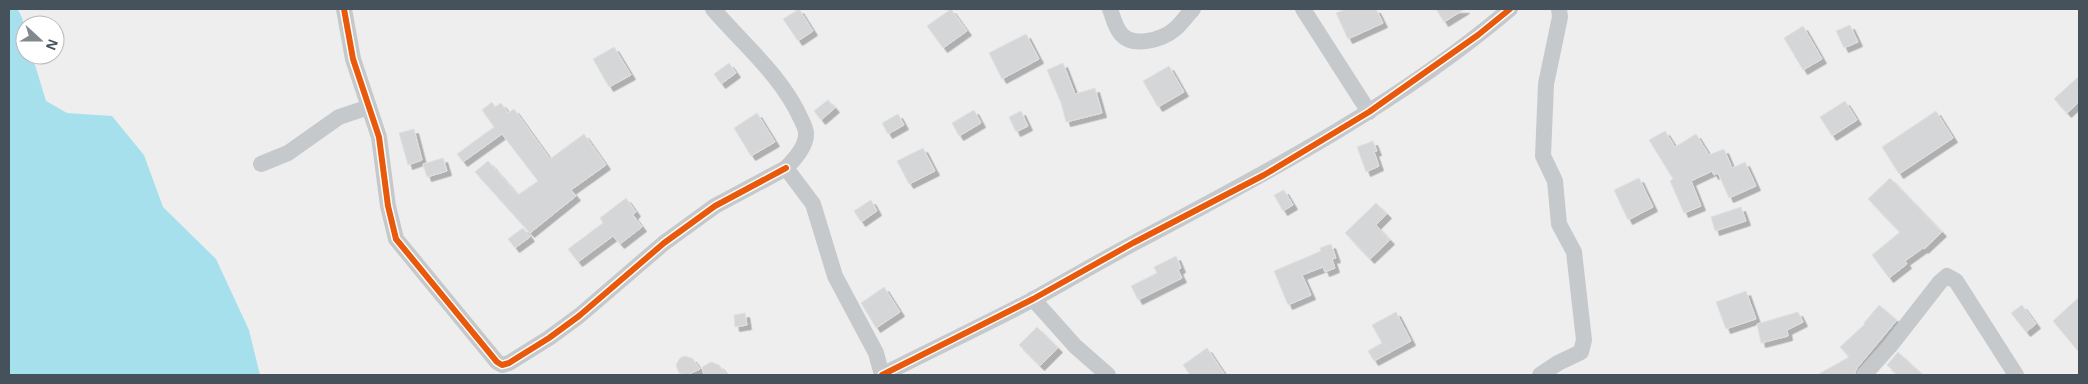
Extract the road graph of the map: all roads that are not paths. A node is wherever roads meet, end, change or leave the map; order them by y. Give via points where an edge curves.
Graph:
1 (344, 9) edge
2 (714, 9) edge
3 (1110, 9) edge
4 (1193, 9) edge
5 (1303, 9) edge
6 (1510, 9) edge
7 (1558, 9) edge
8 (369, 107) junction
9 (1369, 112) junction
10 (261, 164) dead end
11 (786, 168) junction
12 (1033, 299) junction
13 (882, 375) edge
14 (1108, 375) edge
15 (1540, 375) edge
16 (1864, 375) edge
17 (2016, 375) edge

1 - 8 street via 353,58
2 - 11 street via 784,88 798,112 807,132 793,162
3 - 4 street via 1121,35 1134,42 1155,39 1174,30
5 - 9 street
6 - 9 street
7 - 15 street via 1560,17 1546,84 1543,156 1555,181 1559,224 1574,252 1584,340 1581,352 1558,362
8 - 10 street via 339,117 288,153
8 - 11 street via 379,138 396,239 502,365 550,338 664,243 715,206
9 - 12 street via 1264,175
11 - 13 street via 813,204 834,276 876,353
12 - 13 street
12 - 14 street via 1075,346
16 - 17 street via 1947,276 1956,281

